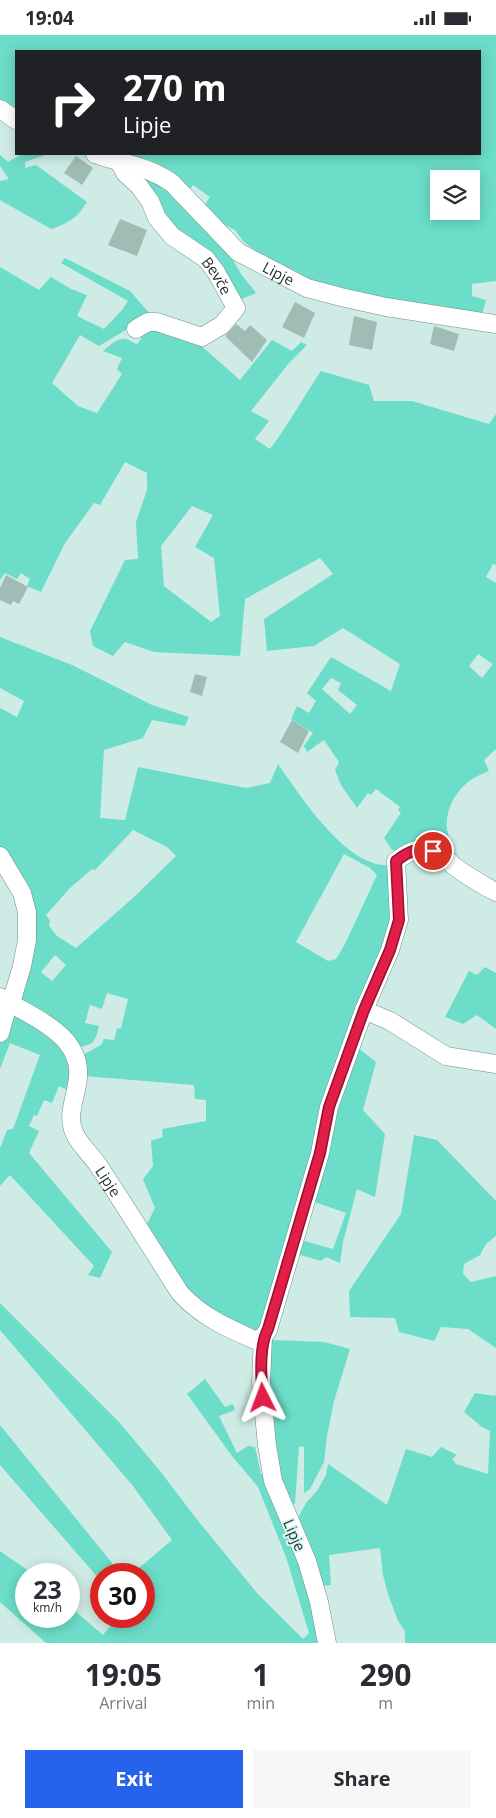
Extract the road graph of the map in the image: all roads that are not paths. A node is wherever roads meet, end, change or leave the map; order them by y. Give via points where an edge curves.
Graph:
1 (0, 109) edge
2 (15, 119) edge
3 (98, 155) edge
4 (119, 161) junction
5 (496, 324) edge
6 (136, 329) dead end
7 (0, 856) edge
8 (496, 892) edge
9 (5, 1000) edge
10 (364, 1010) junction
11 (0, 1033) edge
12 (496, 1064) edge
13 (264, 1337) junction
14 (326, 1643) edge

1 - 2 street
3 - 4 street, Lipje
4 - 5 street, Lipje via 140,166 172,183 238,252 307,288 386,307
4 - 6 street, Bevče via 172,236 206,259 236,308 222,325 202,337 157,322 148,322
7 - 9 street via 22,893 27,912 27,940 22,966
8 - 10 street, Lipje via 433,851 422,848 409,851 396,861 399,920
9 - 11 street via 7,1009
9 - 13 street, Lipje via 34,1016 66,1042 78,1062 79,1077 70,1118 77,1138 97,1163 180,1293 190,1304 225,1326 255,1340
10 - 12 street via 390,1021 446,1056
10 - 13 street, Lipje via 329,1107 320,1153
13 - 14 street, Lipje via 261,1382 273,1481 306,1561 319,1602

